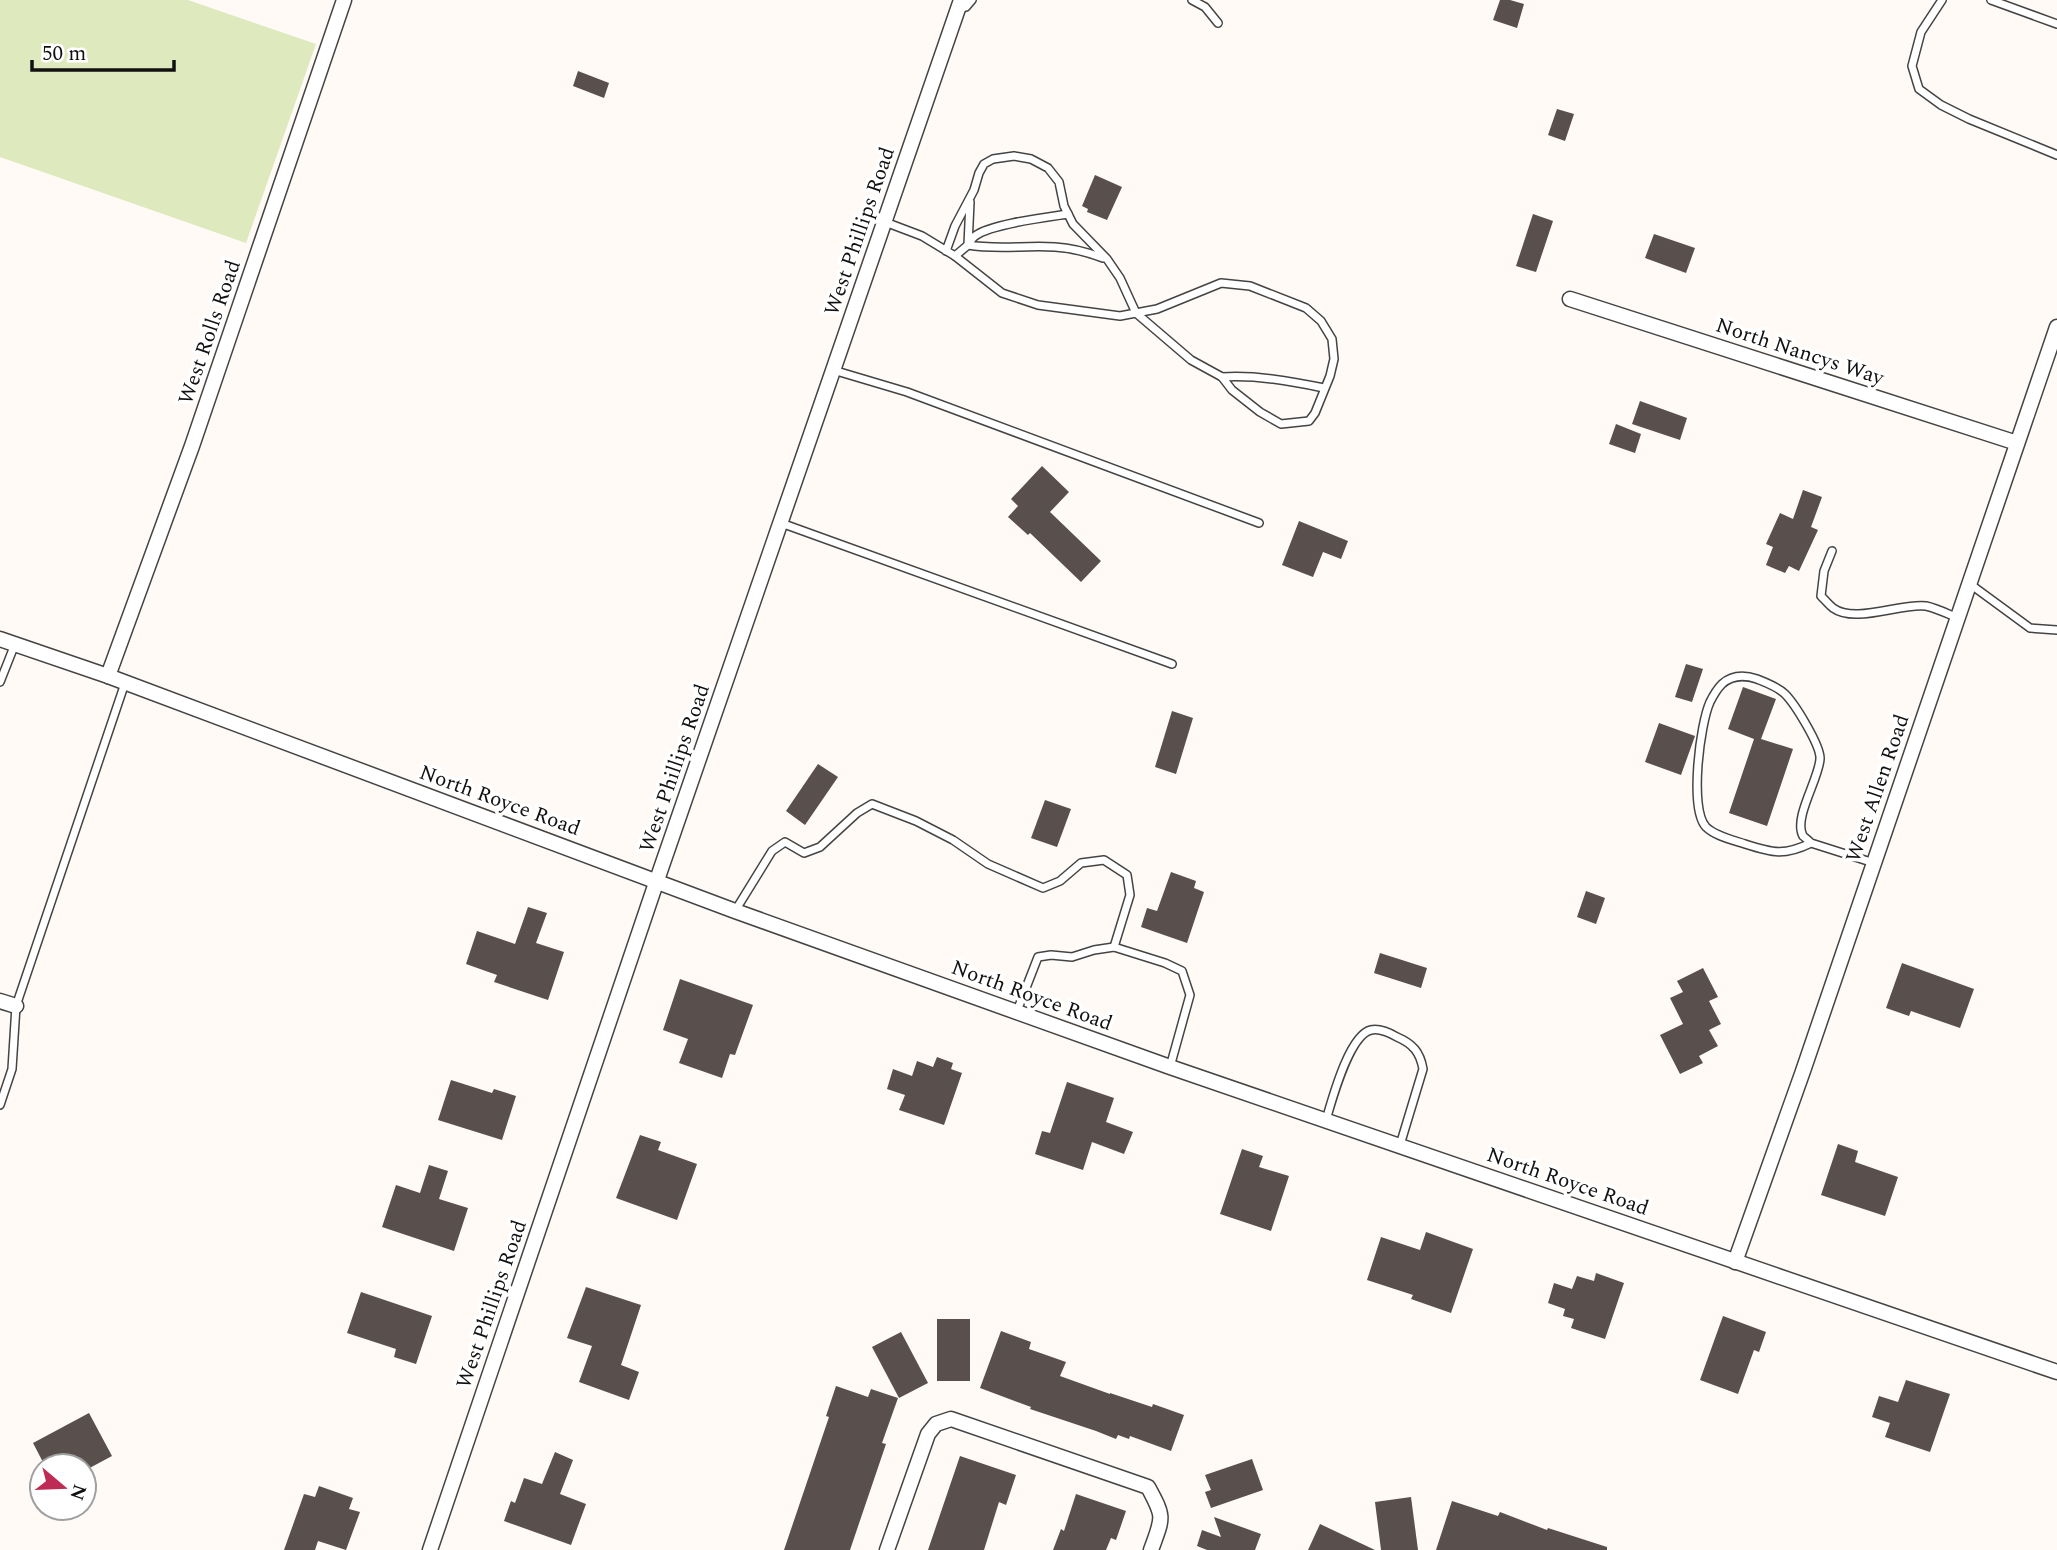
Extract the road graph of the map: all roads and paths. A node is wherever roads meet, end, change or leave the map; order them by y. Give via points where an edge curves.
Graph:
1 (344, 0) edge
2 (972, 0) edge
3 (1192, 0) edge
4 (1942, 0) edge
5 (1992, 0) edge
6 (959, 5) edge
7 (1218, 23) dead end
8 (2057, 24) edge
9 (2057, 155) edge
10 (970, 199) junction
11 (1068, 214) junction
12 (884, 222) junction
13 (968, 245) junction
14 (946, 251) junction
15 (956, 256) junction
16 (1107, 259) junction
17 (1570, 299) dead end
18 (1136, 313) junction
19 (2057, 327) edge
20 (833, 370) junction
21 (1222, 377) junction
22 (1324, 388) junction
23 (2017, 443) junction
24 (781, 523) junction
25 (1259, 523) dead end
26 (1832, 551) dead end
27 (1969, 583) junction
28 (1958, 618) junction
29 (2057, 630) edge
30 (0, 639) edge
31 (15, 644) junction
32 (1172, 664) dead end
33 (108, 676) junction
34 (0, 682) edge
35 (125, 682) junction
36 (1811, 843) junction
37 (1874, 863) junction
38 (657, 880) junction
39 (735, 911) junction
40 (1114, 947) junction
41 (0, 1000) edge
42 (16, 1006) junction
43 (1017, 1011) junction
44 (1170, 1066) junction
45 (0, 1105) edge
46 (1326, 1120) junction
47 (1400, 1145) junction
48 (1735, 1262) junction
49 (2057, 1372) edge
50 (430, 1550) edge
51 (887, 1550) edge
52 (1151, 1550) edge

1 - 33 street, West Rolls Road
2 - 6 lane via 965,7
3 - 7 lane
4 - 9 lane via 1921,32 1912,66 1919,89 1969,120
5 - 8 lane
6 - 12 street, West Phillips Road
10 - 11 lane via 984,164 1022,157 1048,168 1059,182
10 - 13 lane
10 - 14 lane
11 - 13 lane via 990,230
11 - 16 lane
12 - 14 lane
12 - 20 street, West Phillips Road
13 - 15 lane
13 - 16 lane via 1054,246
14 - 15 lane
15 - 18 lane via 1002,293 1038,305 1120,316
16 - 18 lane
17 - 23 street, North Nancys Way
18 - 21 lane via 1191,360
18 - 22 lane via 1221,283 1250,286 1306,308 1332,339 1334,359
19 - 23 street, West Allen Road
20 - 24 street, West Phillips Road
20 - 25 lane via 906,392
21 - 22 lane via 1276,379
21 - 22 lane via 1241,397 1281,424 1309,421
23 - 27 street, West Allen Road
24 - 32 lane
24 - 38 street, West Phillips Road
26 - 28 lane via 1821,596 1835,610 1876,613 1927,606
27 - 28 street, West Allen Road
27 - 29 lane via 2030,628
28 - 37 street, West Allen Road
30 - 31 street, North Royce Road
31 - 33 street, North Royce Road
31 - 34 lane
33 - 35 street, North Royce Road
35 - 38 street, North Royce Road
35 - 42 lane
36 - 36 lane via 1803,836 1801,825 1820,759 1818,745 1784,694 1769,683 1734,676 1710,702 1700,753 1699,813 1706,827 1721,836 1774,852 1794,851
36 - 37 lane
37 - 48 street, West Allen Road
38 - 39 street, North Royce Road
38 - 50 street, West Phillips Road
39 - 40 lane via 772,851 785,842 804,853 820,847 872,804 916,821 988,864 1043,888 1081,863 1104,860 1127,875 1130,895
39 - 43 street, North Royce Road
40 - 43 lane via 1072,957 1038,957
40 - 44 lane via 1182,971 1190,995
41 - 42 street
42 - 45 lane via 12,1069
43 - 44 street, North Royce Road
44 - 46 street, North Royce Road
46 - 47 street, North Royce Road
46 - 47 lane via 1337,1084 1361,1035 1382,1031 1409,1042 1423,1069
47 - 48 street, North Royce Road
48 - 49 street, North Royce Road
51 - 52 street via 928,1434 936,1424 951,1419 1148,1487 1162,1519

